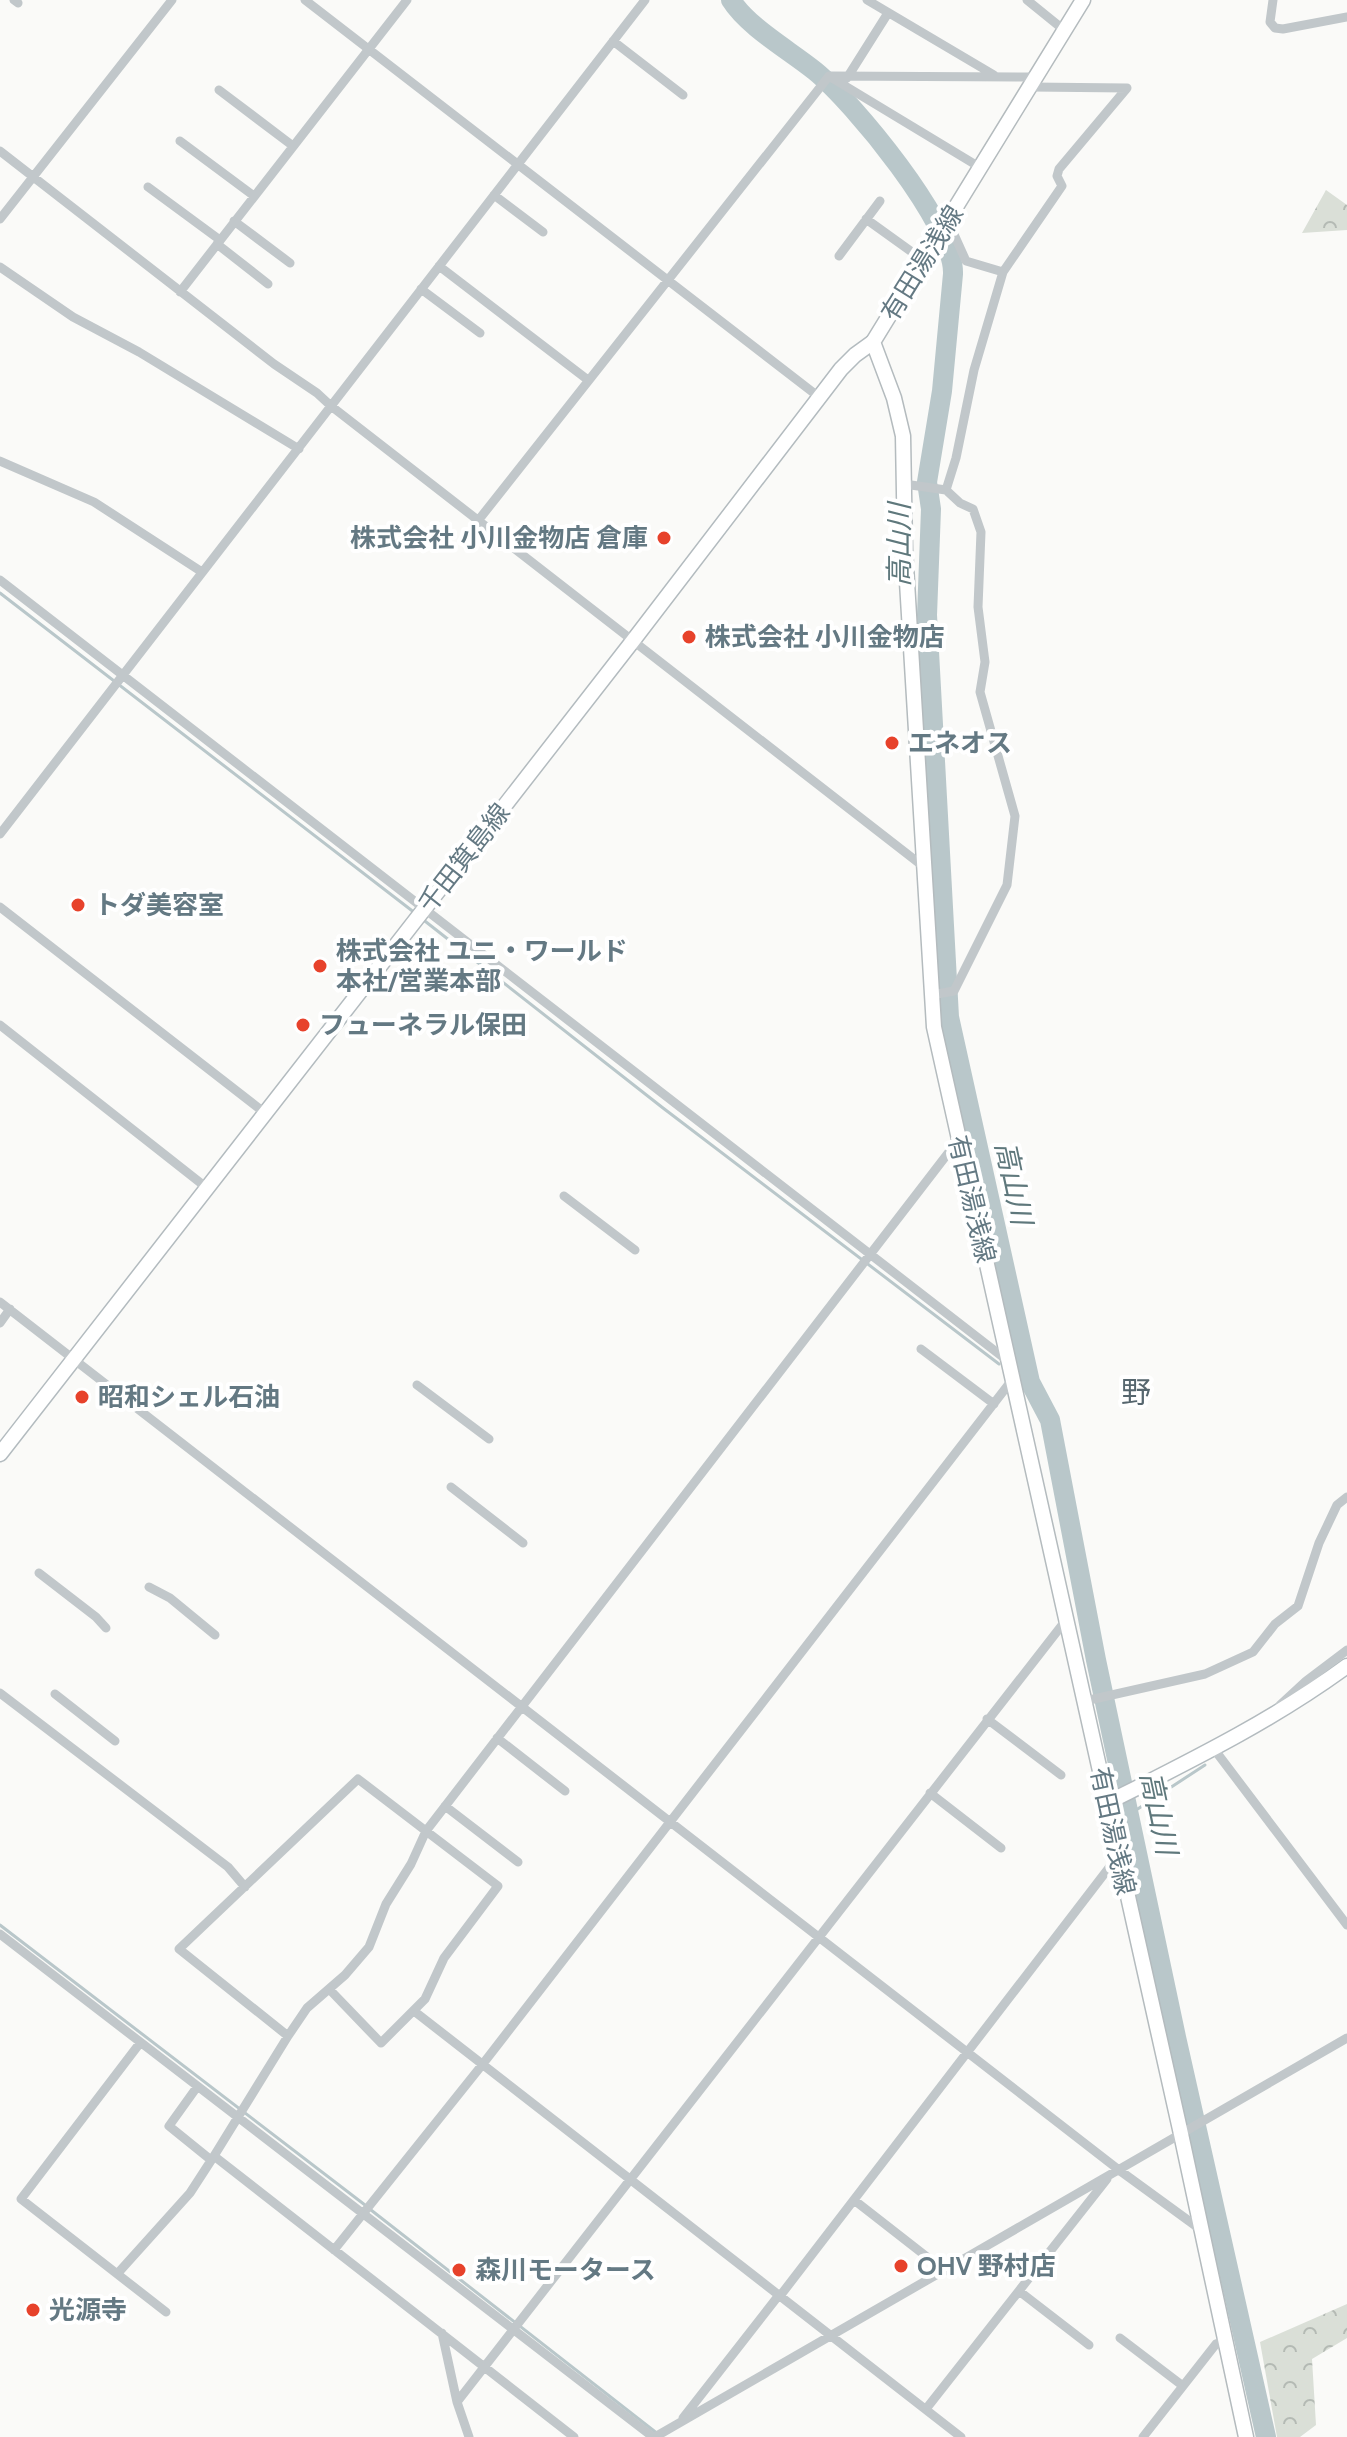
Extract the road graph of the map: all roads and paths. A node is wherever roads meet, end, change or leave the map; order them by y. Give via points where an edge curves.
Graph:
1 (172, 0) edge
2 (305, 0) edge
3 (407, 0) edge
4 (645, 0) edge
5 (867, 0) edge
6 (1027, 0) edge
7 (1083, 0) edge
8 (1273, 0) edge
9 (888, 13) junction
10 (1347, 17) edge
11 (1064, 30) junction
12 (613, 41) junction
13 (369, 49) junction
14 (997, 77) junction
15 (846, 80) junction
16 (1034, 82) junction
17 (219, 90) dead end
18 (683, 95) dead end
19 (180, 141) dead end
20 (293, 146) junction
21 (0, 151) edge
22 (518, 163) junction
23 (981, 168) junction
24 (35, 177) junction
25 (148, 187) dead end
26 (494, 195) junction
27 (254, 196) junction
28 (880, 201) dead end
29 (0, 219) edge
30 (866, 219) junction
31 (234, 221) junction
32 (947, 223) junction
33 (543, 232) dead end
34 (218, 242) junction
35 (839, 256) dead end
36 (923, 260) junction
37 (290, 263) dead end
38 (439, 266) junction
39 (0, 267) edge
40 (1003, 272) junction
41 (667, 279) junction
42 (268, 284) dead end
43 (421, 289) junction
44 (180, 292) junction
45 (480, 333) dead end
46 (873, 342) junction
47 (588, 380) junction
48 (819, 397) junction
49 (331, 406) junction
50 (299, 449) junction
51 (0, 461) edge
52 (904, 484) junction
53 (941, 490) junction
54 (477, 522) junction
55 (202, 572) junction
56 (0, 580) edge
57 (632, 642) junction
58 (121, 675) junction
59 (0, 834) edge
60 (924, 867) junction
61 (0, 907) edge
62 (419, 915) junction
63 (931, 995) junction
64 (0, 1025) edge
65 (265, 1113) junction
66 (959, 1139) junction
67 (207, 1188) junction
68 (564, 1196) dead end
69 (635, 1250) dead end
70 (871, 1255) junction
71 (0, 1302) edge
72 (10, 1309) junction
73 (0, 1323) edge
74 (921, 1349) dead end
75 (73, 1360) junction
76 (1008, 1361) junction
77 (1012, 1380) junction
78 (417, 1385) dead end
79 (994, 1404) junction
80 (489, 1439) dead end
81 (0, 1454) edge
82 (451, 1487) dead end
83 (1347, 1497) edge
84 (523, 1543) dead end
85 (39, 1573) dead end
86 (149, 1587) dead end
87 (1066, 1620) junction
88 (106, 1628) dead end
89 (215, 1635) dead end
90 (1347, 1650) edge
91 (1347, 1666) edge
92 (0, 1693) edge
93 (55, 1694) dead end
94 (1085, 1701) junction
95 (522, 1706) junction
96 (987, 1719) junction
97 (1260, 1723) junction
98 (497, 1738) junction
99 (115, 1741) dead end
100 (1214, 1749) junction
101 (1061, 1775) dead end
102 (565, 1791) dead end
103 (930, 1793) junction
104 (1111, 1801) junction
105 (445, 1806) junction
106 (671, 1821) junction
107 (426, 1831) junction
108 (1001, 1848) dead end
109 (1118, 1856) junction
110 (518, 1862) dead end
111 (245, 1887) junction
112 (1347, 1925) edge
113 (0, 1934) edge
114 (819, 1937) junction
115 (330, 1990) junction
116 (414, 2011) junction
117 (288, 2036) junction
118 (1347, 2038) edge
119 (140, 2043) junction
120 (966, 2051) junction
121 (482, 2065) junction
122 (197, 2087) junction
123 (237, 2118) junction
124 (1185, 2131) junction
125 (212, 2158) junction
126 (1114, 2173) junction
127 (631, 2179) junction
128 (854, 2200) junction
129 (364, 2214) junction
130 (1200, 2229) junction
131 (334, 2250) junction
132 (945, 2271) junction
133 (118, 2273) junction
134 (1019, 2291) junction
135 (780, 2295) junction
136 (166, 2312) dead end
137 (514, 2331) junction
138 (442, 2333) junction
139 (832, 2336) junction
140 (1120, 2338) dead end
141 (1224, 2341) junction
142 (1089, 2345) dead end
143 (486, 2366) junction
144 (1183, 2386) junction
145 (457, 2402) junction
146 (926, 2409) junction
147 (679, 2423) junction
148 (469, 2437) edge
149 (574, 2437) edge
150 (654, 2437) edge
151 (961, 2437) edge
152 (1143, 2437) edge
153 (1246, 2437) edge

1 - 24 street
2 - 13 street
3 - 13 street
4 - 12 street
5 - 9 street
6 - 11 street
7 - 11 main road, 有田湯浅線
8 - 10 street via 1270,22 1275,28
9 - 14 street
9 - 15 street
11 - 16 main road, 有田湯浅線
12 - 18 street
12 - 22 street
13 - 20 street
13 - 22 street
14 - 15 street
14 - 16 street
15 - 23 street
15 - 41 street via 829,76
16 - 23 main road, 有田湯浅線
16 - 40 street via 1127,88 1059,169 1062,186
17 - 20 street
19 - 27 street
20 - 27 street
21 - 24 street
22 - 26 street
22 - 41 street
23 - 32 main road, 有田湯浅線
24 - 29 street
24 - 44 street
25 - 34 street
26 - 33 street
26 - 38 street
27 - 31 street
28 - 30 street
30 - 35 street
30 - 36 street
31 - 34 street
31 - 37 street
32 - 36 main road, 有田湯浅線
32 - 40 street via 966,261
34 - 42 street
34 - 44 street
36 - 46 main road, 有田湯浅線
38 - 43 street
38 - 47 street
39 - 50 street via 73,317
40 - 53 street via 974,370 956,458
41 - 47 street
41 - 48 street
43 - 45 street
43 - 49 street
44 - 49 street
46 - 48 main road, 千田箕島線 via 848,360
46 - 52 main road, 有田湯浅線 via 898,411
47 - 54 street
48 - 57 main road, 千田箕島線
49 - 50 street
49 - 54 street
50 - 55 street
51 - 55 street via 94,502
52 - 53 street
52 - 60 main road, 有田湯浅線
53 - 63 street via 973,509 981,532 978,607 985,662 980,692 1015,816 1002,897 954,991
54 - 57 street
55 - 58 street
56 - 58 street
57 - 60 street
57 - 62 main road, 千田箕島線
58 - 59 street
58 - 62 street
60 - 63 main road, 有田湯浅線
61 - 65 street
62 - 65 main road, 千田箕島線
62 - 70 street
63 - 66 main road, 有田湯浅線 via 936,1042
64 - 67 street
65 - 67 main road, 千田箕島線
66 - 70 street
66 - 76 main road, 有田湯浅線
67 - 75 main road, 千田箕島線
68 - 69 street
70 - 76 street
70 - 95 street
71 - 72 street
72 - 73 street
72 - 75 street
74 - 79 street
75 - 81 main road, 千田箕島線
75 - 95 street
76 - 77 main road, 有田湯浅線
77 - 79 street
77 - 87 main road, 有田湯浅線
78 - 80 street
79 - 106 street
82 - 84 street
83 - 94 street via 1337,1505 1319,1543 1298,1606 1253,1652 1205,1674
85 - 88 street
86 - 89 street
87 - 94 main road, 有田湯浅線
87 - 96 street
90 - 97 street
91 - 97 main road
92 - 111 street via 228,1867
93 - 99 street
94 - 104 main road, 有田湯浅線
95 - 98 street
95 - 106 street
96 - 101 street
96 - 103 street
97 - 100 main road
98 - 102 street
98 - 105 street
100 - 104 main road
100 - 112 street
103 - 108 street
103 - 114 street
104 - 109 main road, 有田湯浅線
105 - 107 street
105 - 110 street
106 - 114 street
106 - 121 street
107 - 111 street via 358,1779
107 - 115 street via 369,1947
107 - 116 street via 498,1886 444,1958
109 - 120 street
109 - 124 main road, 有田湯浅線
111 - 117 street via 179,1949
113 - 119 street
114 - 120 street
114 - 127 street
115 - 116 street via 381,2043
115 - 117 street via 307,2008
116 - 121 street
117 - 123 street
118 - 124 street
119 - 122 street
119 - 133 street via 21,2199
120 - 126 street
120 - 128 street
121 - 127 street
121 - 129 street
122 - 123 street
122 - 125 street via 169,2126
123 - 125 street
123 - 129 street
124 - 126 street
124 - 130 main road, 有田湯浅線
125 - 131 street
125 - 133 street via 190,2193
126 - 130 street
126 - 132 street
126 - 134 street
127 - 135 street
127 - 137 street
128 - 132 street
128 - 135 street
129 - 131 street
129 - 137 street
130 - 141 main road, 有田湯浅線
131 - 138 street
132 - 139 street
133 - 136 street
134 - 142 street
134 - 146 street
135 - 139 street
135 - 147 street
137 - 143 street
137 - 150 street
138 - 143 street
138 - 145 street
139 - 146 street
139 - 147 street
140 - 144 street
141 - 144 street
141 - 153 main road, 有田湯浅線
143 - 145 street
143 - 149 street
144 - 152 street
145 - 148 street
146 - 151 street
147 - 150 street

